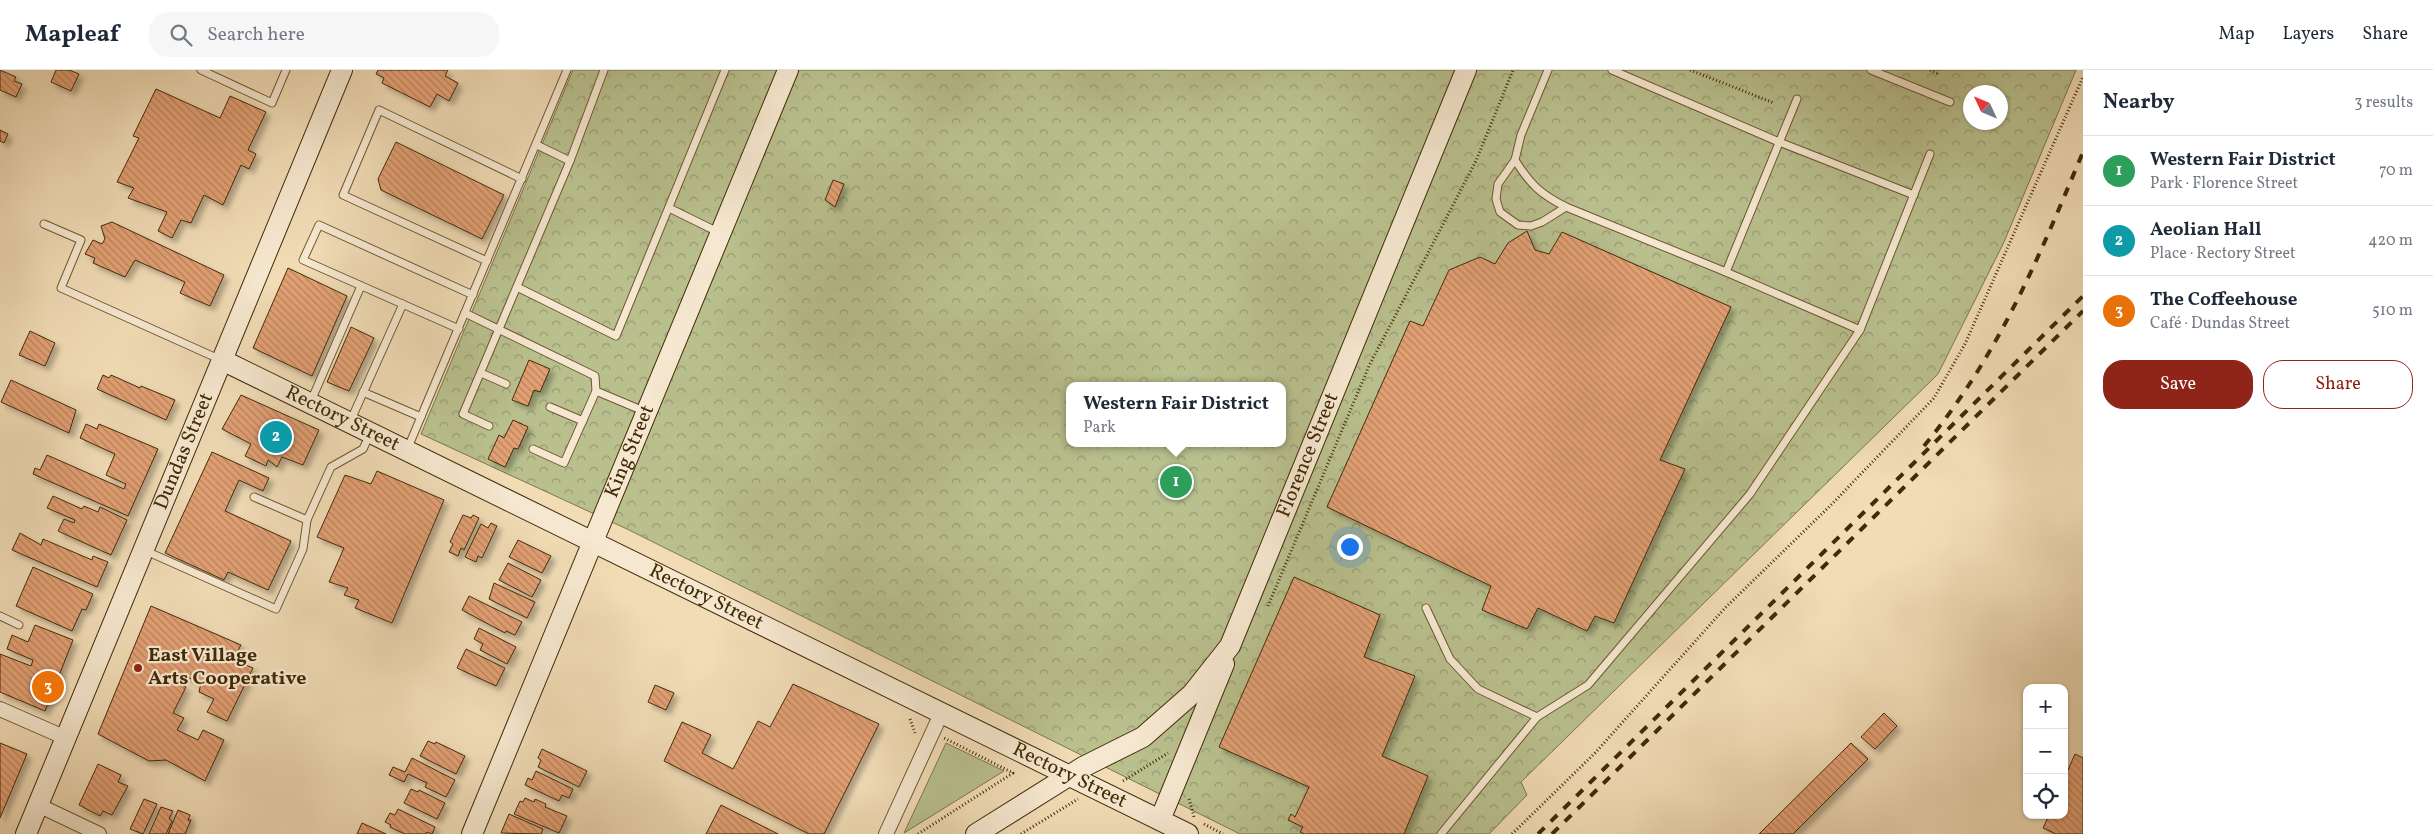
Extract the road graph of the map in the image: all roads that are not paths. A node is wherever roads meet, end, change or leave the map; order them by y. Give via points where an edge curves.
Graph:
1 (201, 70) edge
2 (286, 70) edge
3 (567, 70) edge
4 (604, 70) edge
5 (725, 70) edge
6 (788, 70) edge
7 (1466, 70) edge
8 (1548, 70) edge
9 (1612, 70) edge
10 (1871, 70) edge
11 (339, 71) edge
12 (1797, 99) dead end
13 (1950, 102) dead end
14 (1779, 142) junction
15 (537, 144) junction
16 (1930, 154) dead end
17 (1515, 160) junction
18 (570, 161) junction
19 (522, 179) junction
20 (1914, 195) junction
21 (1566, 207) junction
22 (669, 208) junction
23 (44, 224) dead end
24 (720, 232) junction
25 (487, 261) junction
26 (1726, 272) junction
27 (361, 286) junction
28 (518, 287) junction
29 (473, 295) junction
30 (403, 304) junction
31 (465, 312) junction
32 (459, 329) junction
33 (500, 329) junction
34 (1860, 330) junction
35 (222, 360) junction
36 (481, 373) junction
37 (506, 384) dead end
38 (596, 391) junction
39 (363, 392) junction
40 (310, 403) junction
41 (550, 407) dead end
42 (646, 412) junction
43 (421, 417) junction
44 (582, 421) junction
45 (349, 422) junction
46 (489, 426) dead end
47 (370, 432) junction
48 (534, 449) dead end
49 (407, 450) junction
50 (254, 497) dead end
51 (307, 520) junction
52 (593, 540) junction
53 (143, 550) junction
54 (1426, 608) dead end
55 (0, 616) edge
56 (19, 625) dead end
57 (1230, 646) junction
58 (0, 709) edge
59 (941, 714) junction
60 (1537, 717) junction
61 (66, 738) junction
62 (1070, 775) junction
63 (38, 805) junction
64 (1163, 812) junction
65 (1195, 828) edge
66 (26, 834) edge
67 (99, 834) edge
68 (472, 834) edge
69 (886, 834) edge
70 (976, 834) edge
71 (1441, 834) edge

1 - 2 lane via 272,103
3 - 15 lane
4 - 18 lane
5 - 22 lane
6 - 24 main road, King Street
7 - 57 main road, Florence Street
8 - 17 lane via 1521,135
9 - 14 lane
10 - 13 lane
11 - 35 main road, Dundas Street
12 - 14 lane
14 - 20 lane
14 - 26 lane
15 - 18 lane
15 - 19 lane
16 - 20 lane
17 - 21 lane via 1528,182
17 - 21 lane via 1498,184 1496,199 1500,212 1518,225 1531,226
18 - 28 lane
19 - 25 lane
19 - 25 lane via 379,110 343,195
20 - 34 lane
21 - 26 lane
22 - 24 lane
22 - 28 lane via 616,336
23 - 35 lane via 81,240 61,288
24 - 42 main road, King Street
25 - 29 lane
26 - 34 lane
27 - 29 lane via 303,260 319,225
27 - 30 lane
27 - 40 lane
28 - 33 lane
29 - 31 lane
30 - 32 lane
30 - 39 lane
31 - 32 lane
31 - 33 lane
32 - 43 lane
33 - 36 lane
33 - 38 lane via 595,376
34 - 60 lane via 1750,494 1588,685
35 - 40 main road, Rectory Street
35 - 53 main road, Dundas Street
36 - 37 lane
36 - 46 lane via 463,414
38 - 42 lane
38 - 44 lane
39 - 43 lane
39 - 45 lane
40 - 45 main road, Rectory Street
41 - 44 lane
42 - 52 main road, King Street
43 - 49 lane
44 - 48 lane via 564,463
45 - 47 main road, Rectory Street
47 - 49 main road, Rectory Street
47 - 51 lane via 363,449 331,467
49 - 52 main road, Rectory Street
50 - 51 lane
51 - 53 lane via 303,549 276,609
52 - 59 main road, Rectory Street
52 - 68 main road, King Street
53 - 61 main road, Dundas Street
54 - 60 lane via 1450,659 1478,689
55 - 56 lane
57 - 62 main road, Florence Street via 1192,694 1143,736
57 - 64 main road
58 - 61 street
59 - 62 main road, Rectory Street
59 - 69 street
60 - 71 lane
61 - 63 main road, Dundas Street
62 - 64 main road, Rectory Street
62 - 70 main road, Florence Street
63 - 66 main road, Dundas Street
63 - 67 street
64 - 65 main road, Rectory Street

